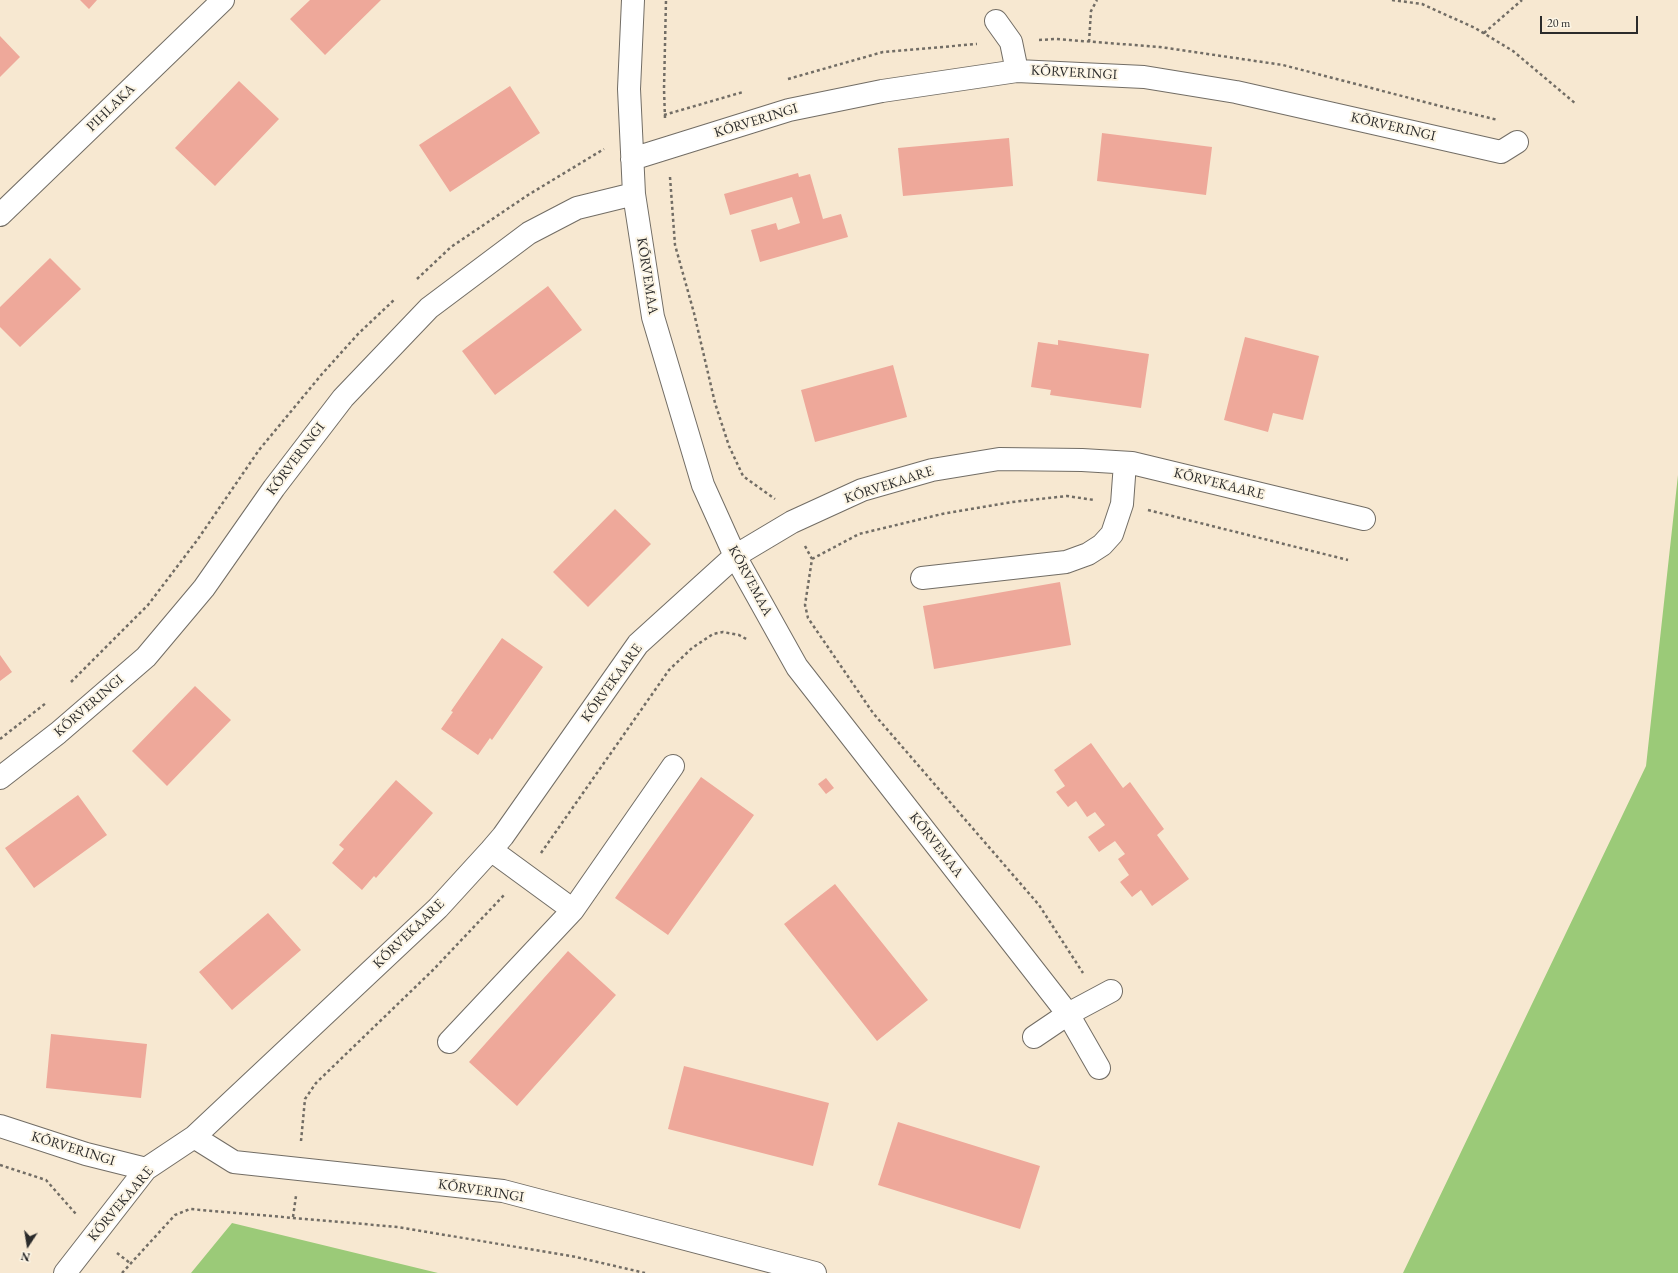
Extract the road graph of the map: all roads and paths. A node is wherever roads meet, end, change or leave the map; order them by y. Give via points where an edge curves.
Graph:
1 (223, 0) edge
2 (633, 0) edge
3 (1097, 0) edge
4 (1392, 0) edge
5 (1522, 0) edge
6 (996, 21) dead end
7 (1484, 33) junction
8 (1089, 42) dead end
9 (1017, 70) junction
10 (1576, 104) dead end
11 (1517, 142) dead end
12 (632, 159) junction
13 (634, 194) junction
14 (0, 215) edge
15 (1125, 463) junction
16 (1122, 504) junction
17 (1364, 519) dead end
18 (735, 556) junction
19 (812, 559) dead end
20 (1348, 560) dead end
21 (922, 578) dead end
22 (674, 766) dead end
23 (0, 778) edge
24 (491, 850) junction
25 (573, 910) junction
26 (1110, 991) dead end
27 (1068, 1014) junction
28 (1034, 1037) dead end
29 (449, 1042) dead end
30 (1099, 1068) dead end
31 (0, 1126) edge
32 (194, 1137) junction
33 (0, 1165) edge
34 (146, 1169) junction
35 (94, 1236) junction
36 (130, 1263) junction
37 (65, 1273) edge
38 (122, 1273) edge
39 (645, 1273) edge
40 (815, 1273) edge

1 - 14 street, PIHLAKA
2 - 12 street, KÕRVEMAA via 629,89
3 - 8 path via 1091,11
4 - 7 path via 1422,4
5 - 7 path
6 - 9 street via 1011,42
7 - 10 path via 1512,51
9 - 11 street, KÕRVERINGI via 1144,77 1236,92 1501,152
9 - 12 street, KÕRVERINGI via 882,90 789,110
12 - 13 street, KÕRVEMAA
13 - 18 street, KÕRVEMAA via 653,317 704,485
13 - 23 street, KÕRVERINGI via 577,208 529,233 429,308 343,398 274,488 204,588 146,656 58,733
15 - 16 street
15 - 17 street, KÕRVEKAARE
15 - 18 street, KÕRVEKAARE via 999,459 932,470 862,490 792,522
16 - 19 path via 1067,496 942,514 859,534
16 - 20 path
16 - 21 street via 1112,534 1102,545 1088,554 1066,562
18 - 24 street, KÕRVEKAARE via 638,644
18 - 27 street, KÕRVEMAA via 797,667
22 - 25 street
24 - 25 street
24 - 32 street, KÕRVEKAARE via 438,908
25 - 29 street
26 - 27 street
27 - 28 street
27 - 30 street, KÕRVEMAA
31 - 34 street, KÕRVERINGI via 86,1154
32 - 34 street, KÕRVEKAARE
32 - 40 street, KÕRVERINGI via 234,1162 503,1191
33 - 35 path via 46,1180
34 - 35 street, KÕRVEKAARE
35 - 36 path
35 - 37 street, KÕRVEKAARE
36 - 38 path
36 - 39 path via 175,1215 190,1208 398,1227 576,1258

